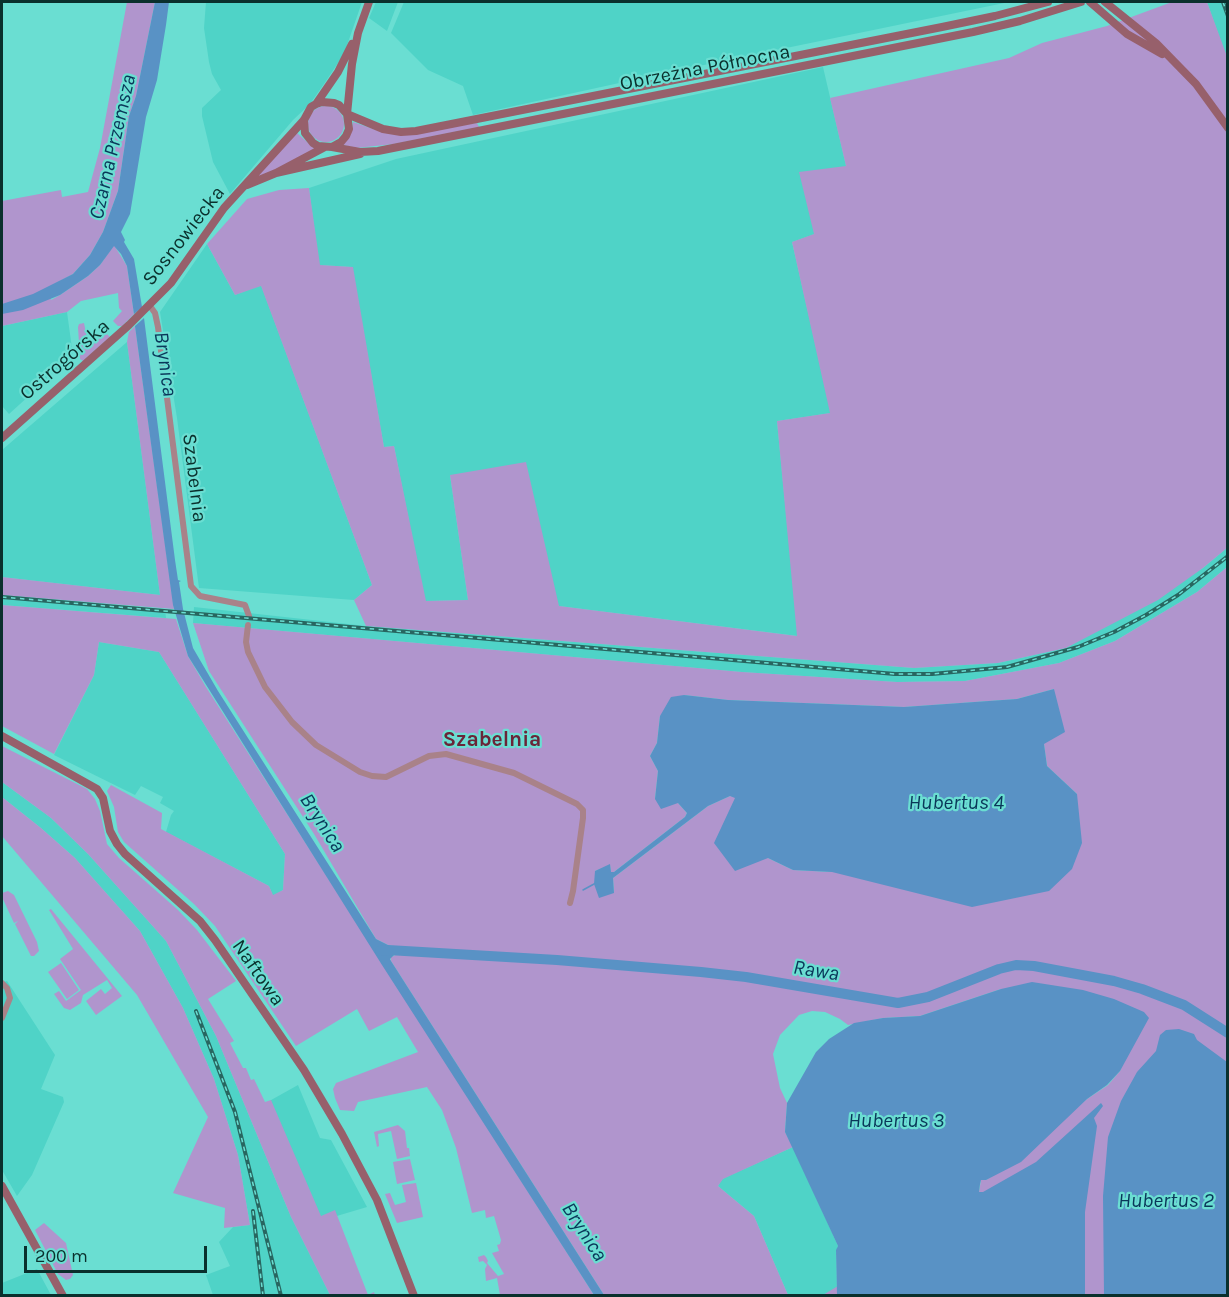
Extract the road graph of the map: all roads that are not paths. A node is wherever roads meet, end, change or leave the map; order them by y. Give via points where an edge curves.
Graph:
1 (369, 2) edge
2 (1048, 2) edge
3 (1081, 2) edge
4 (1090, 2) edge
5 (1105, 2) edge
6 (1117, 2) edge
7 (1122, 16) junction
8 (358, 33) junction
9 (1170, 59) junction
10 (748, 66) junction
11 (751, 76) junction
12 (316, 104) junction
13 (528, 109) junction
14 (347, 114) junction
15 (304, 120) junction
16 (530, 120) junction
17 (1227, 128) edge
18 (328, 147) junction
19 (378, 151) junction
20 (276, 173) junction
21 (244, 186) junction
22 (149, 307) junction
23 (2, 438) edge
24 (249, 616) dead end
25 (248, 625) dead end
26 (2, 736) edge
27 (570, 903) dead end
28 (2, 983) edge
29 (2, 1018) edge
30 (2, 1186) edge
31 (63, 1296) edge
32 (414, 1296) edge

1 - 8 street, Sosnowiecka
2 - 10 street, Obrzeżna Północna
3 - 11 street, Obrzeżna Północna via 990,28
4 - 9 street via 1127,34
5 - 7 street
6 - 7 street
7 - 9 street
8 - 12 street, Sosnowiecka
8 - 14 street, Sosnowiecka
9 - 17 street via 1196,84
10 - 11 street
10 - 13 street, Obrzeżna Północna
11 - 16 street, Obrzeżna Północna
12 - 14 street via 334,103
12 - 15 street, Sosnowiecka
13 - 14 street, Obrzeżna Północna via 410,132 383,129
13 - 16 street
14 - 18 street, Sosnowiecka via 346,136
15 - 18 street via 308,138
15 - 21 street, Sosnowiecka
16 - 19 street, Obrzeżna Północna
18 - 19 street, Obrzeżna Północna
18 - 20 street, Sosnowiecka
19 - 20 street
20 - 21 street, Sosnowiecka
21 - 22 street, Sosnowiecka via 171,284
22 - 23 street, Ostrogórska
22 - 24 street, Szabelnia via 155,313 158,327 191,586 200,596 245,605
25 - 27 street via 248,652 265,687 292,722 316,744 360,772 386,777 429,756 446,754 514,773 577,804 583,810 583,818
26 - 32 street, Naftowa via 97,789 117,844 200,921 215,940 304,1070 347,1143 377,1200
28 - 29 street via 9,998
30 - 31 street

